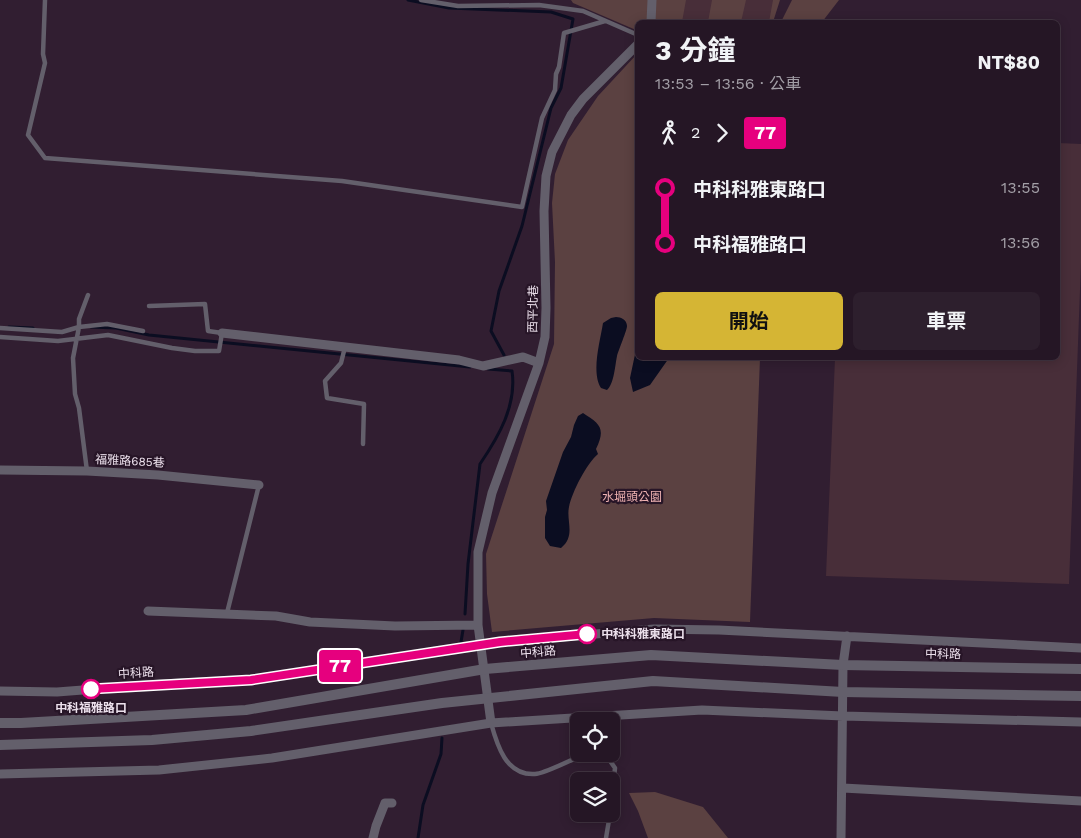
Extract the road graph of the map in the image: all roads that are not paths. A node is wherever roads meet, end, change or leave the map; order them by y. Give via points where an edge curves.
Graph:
1 (46, 0) edge
2 (421, 0) edge
3 (652, 0) edge
4 (651, 20) edge
5 (605, 21) junction
6 (635, 34) edge
7 (635, 47) edge
8 (88, 295) dead end
9 (149, 306) dead end
10 (79, 327) junction
11 (0, 328) edge
12 (143, 331) dead end
13 (222, 333) junction
14 (0, 337) edge
15 (77, 340) junction
16 (345, 347) junction
17 (538, 364) junction
18 (363, 444) dead end
19 (0, 470) edge
20 (87, 471) junction
21 (259, 485) joint
22 (148, 611) dead end
23 (228, 613) junction
24 (478, 625) junction
25 (846, 636) junction
26 (481, 645) junction
27 (1081, 648) edge
28 (1081, 663) edge
29 (844, 665) junction
30 (1012, 667) junction
31 (485, 669) junction
32 (1081, 669) edge
33 (0, 691) edge
34 (844, 692) junction
35 (1042, 695) junction
36 (1081, 696) edge
37 (488, 698) junction
38 (1081, 701) edge
39 (843, 716) junction
40 (0, 722) edge
41 (1081, 722) edge
42 (491, 723) junction
43 (0, 745) edge
44 (570, 760) edge
45 (0, 774) edge
46 (843, 788) junction
47 (1081, 801) edge
48 (392, 803) dead end
49 (609, 822) edge
50 (374, 838) edge
51 (606, 838) edge
52 (841, 838) edge

1 - 5 lane via 45,63 28,135 45,158 342,181 522,207 542,118 555,90 564,34
2 - 5 lane via 458,6 539,5 583,11
3 - 4 street
5 - 6 lane
7 - 17 street, 西平北巷 via 582,100 552,152 546,176 544,210 545,337
8 - 10 lane
9 - 13 lane via 205,304 208,331
10 - 11 lane via 62,332
10 - 12 lane via 108,324
10 - 15 lane
13 - 15 lane via 219,351 172,348 108,335
13 - 16 street
14 - 15 lane
15 - 20 lane via 73,351 73,379
16 - 17 street via 459,360 483,366 523,357
16 - 18 lane via 342,363 325,381 327,398 364,404
17 - 24 street, 西平北巷 via 492,493 478,552
19 - 20 street, 福雅路685巷
20 - 21 street, 福雅路685巷
21 - 23 lane
22 - 23 street
23 - 24 street via 376,626
24 - 26 street, 西平北巷
25 - 26 street, 中科路 via 654,629
25 - 27 street, 中科路
25 - 29 street
26 - 31 street, 西平北巷
26 - 33 street, 中科路 via 251,680 57,692
28 - 30 street
29 - 30 street, 中科路
29 - 31 street, 中科路 via 650,655
29 - 34 street
30 - 32 street, 中科路
31 - 37 street, 西平北巷
31 - 40 street, 中科路 via 246,710
34 - 35 street
34 - 37 street via 652,681
34 - 39 street
35 - 36 street
35 - 38 street
37 - 42 street, 西平北巷
37 - 43 street via 251,731 152,740
39 - 41 street
39 - 42 street via 702,710
39 - 46 street
42 - 44 lane via 498,747 509,764 521,772 536,774
42 - 45 street via 272,758 160,770
46 - 47 street
46 - 52 street
48 - 50 street via 385,802
49 - 51 lane

